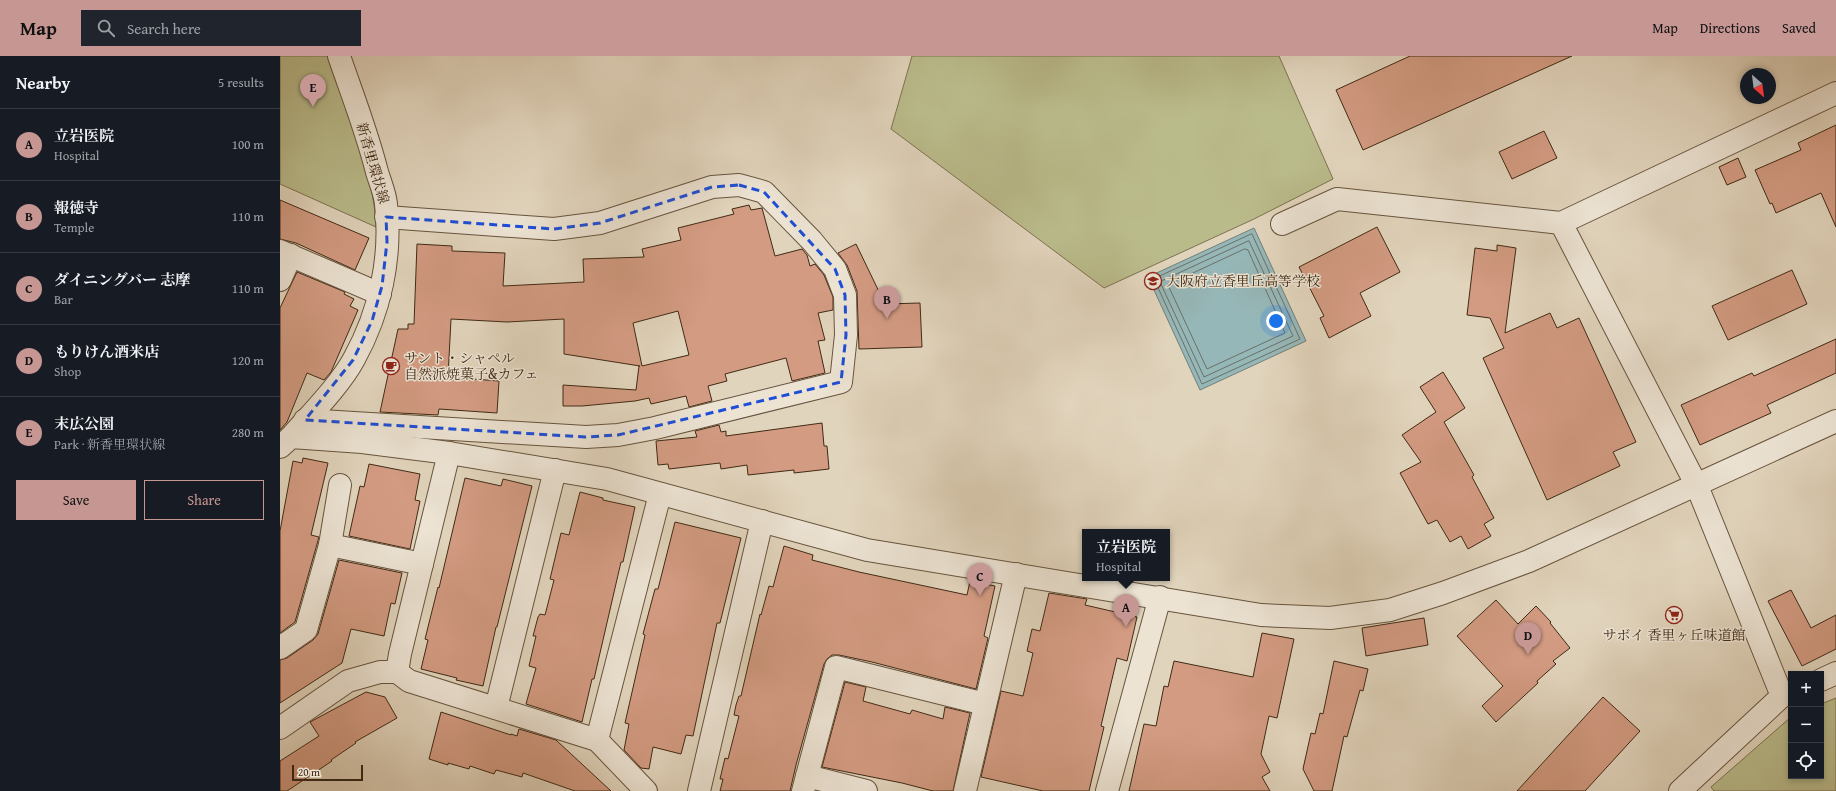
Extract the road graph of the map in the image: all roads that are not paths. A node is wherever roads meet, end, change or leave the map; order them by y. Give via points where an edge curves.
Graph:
1 (339, 56) edge
2 (1836, 93) edge
3 (386, 217) junction
4 (1562, 223) junction
5 (1282, 224) dead end
6 (286, 253) edge
7 (280, 280) edge
8 (380, 294) junction
9 (306, 420) junction
10 (1836, 421) edge
11 (284, 438) edge
12 (449, 453) junction
13 (555, 470) junction
14 (340, 485) dead end
15 (1697, 486) junction
16 (660, 494) junction
17 (762, 521) junction
18 (330, 545) junction
19 (422, 564) junction
20 (1016, 574) junction
21 (1160, 598) junction
22 (280, 648) edge
23 (397, 672) junction
24 (1836, 673) edge
25 (1824, 679) edge
26 (1787, 694) edge
27 (985, 704) junction
28 (496, 708) junction
29 (280, 728) edge
30 (597, 740) junction
31 (805, 783) edge
32 (646, 791) edge
33 (699, 791) edge
34 (866, 791) edge
35 (965, 791) edge
36 (1107, 791) edge
37 (1680, 791) edge

1 - 3 street, 新香里環状線 via 372,154 386,203
2 - 4 street
3 - 8 street, 新香里環状線 via 387,242
3 - 9 street via 554,230 600,222 712,187 739,185 764,192 812,241 835,269 845,295 846,335 841,382 618,435 586,437
4 - 5 street via 1337,199
4 - 15 street
6 - 7 street
6 - 8 street
8 - 9 street, 新香里環状線 via 372,321 353,360
9 - 11 street, 新香里環状線
10 - 15 street
11 - 12 street via 362,442
12 - 13 street
12 - 19 street
13 - 16 street via 607,479
13 - 28 street
14 - 18 street
15 - 21 street via 1529,561 1390,610 1330,618 1261,615
15 - 26 street
16 - 17 street
16 - 30 street
17 - 20 street via 867,550
17 - 33 street
18 - 19 street
18 - 22 street via 306,630
19 - 23 street
20 - 21 street
20 - 27 street
21 - 36 street
23 - 28 street via 409,681
23 - 29 street via 380,672 348,681
24 - 25 street
26 - 37 street
27 - 31 street via 836,667
27 - 35 street
28 - 30 street
30 - 32 street
31 - 34 street

